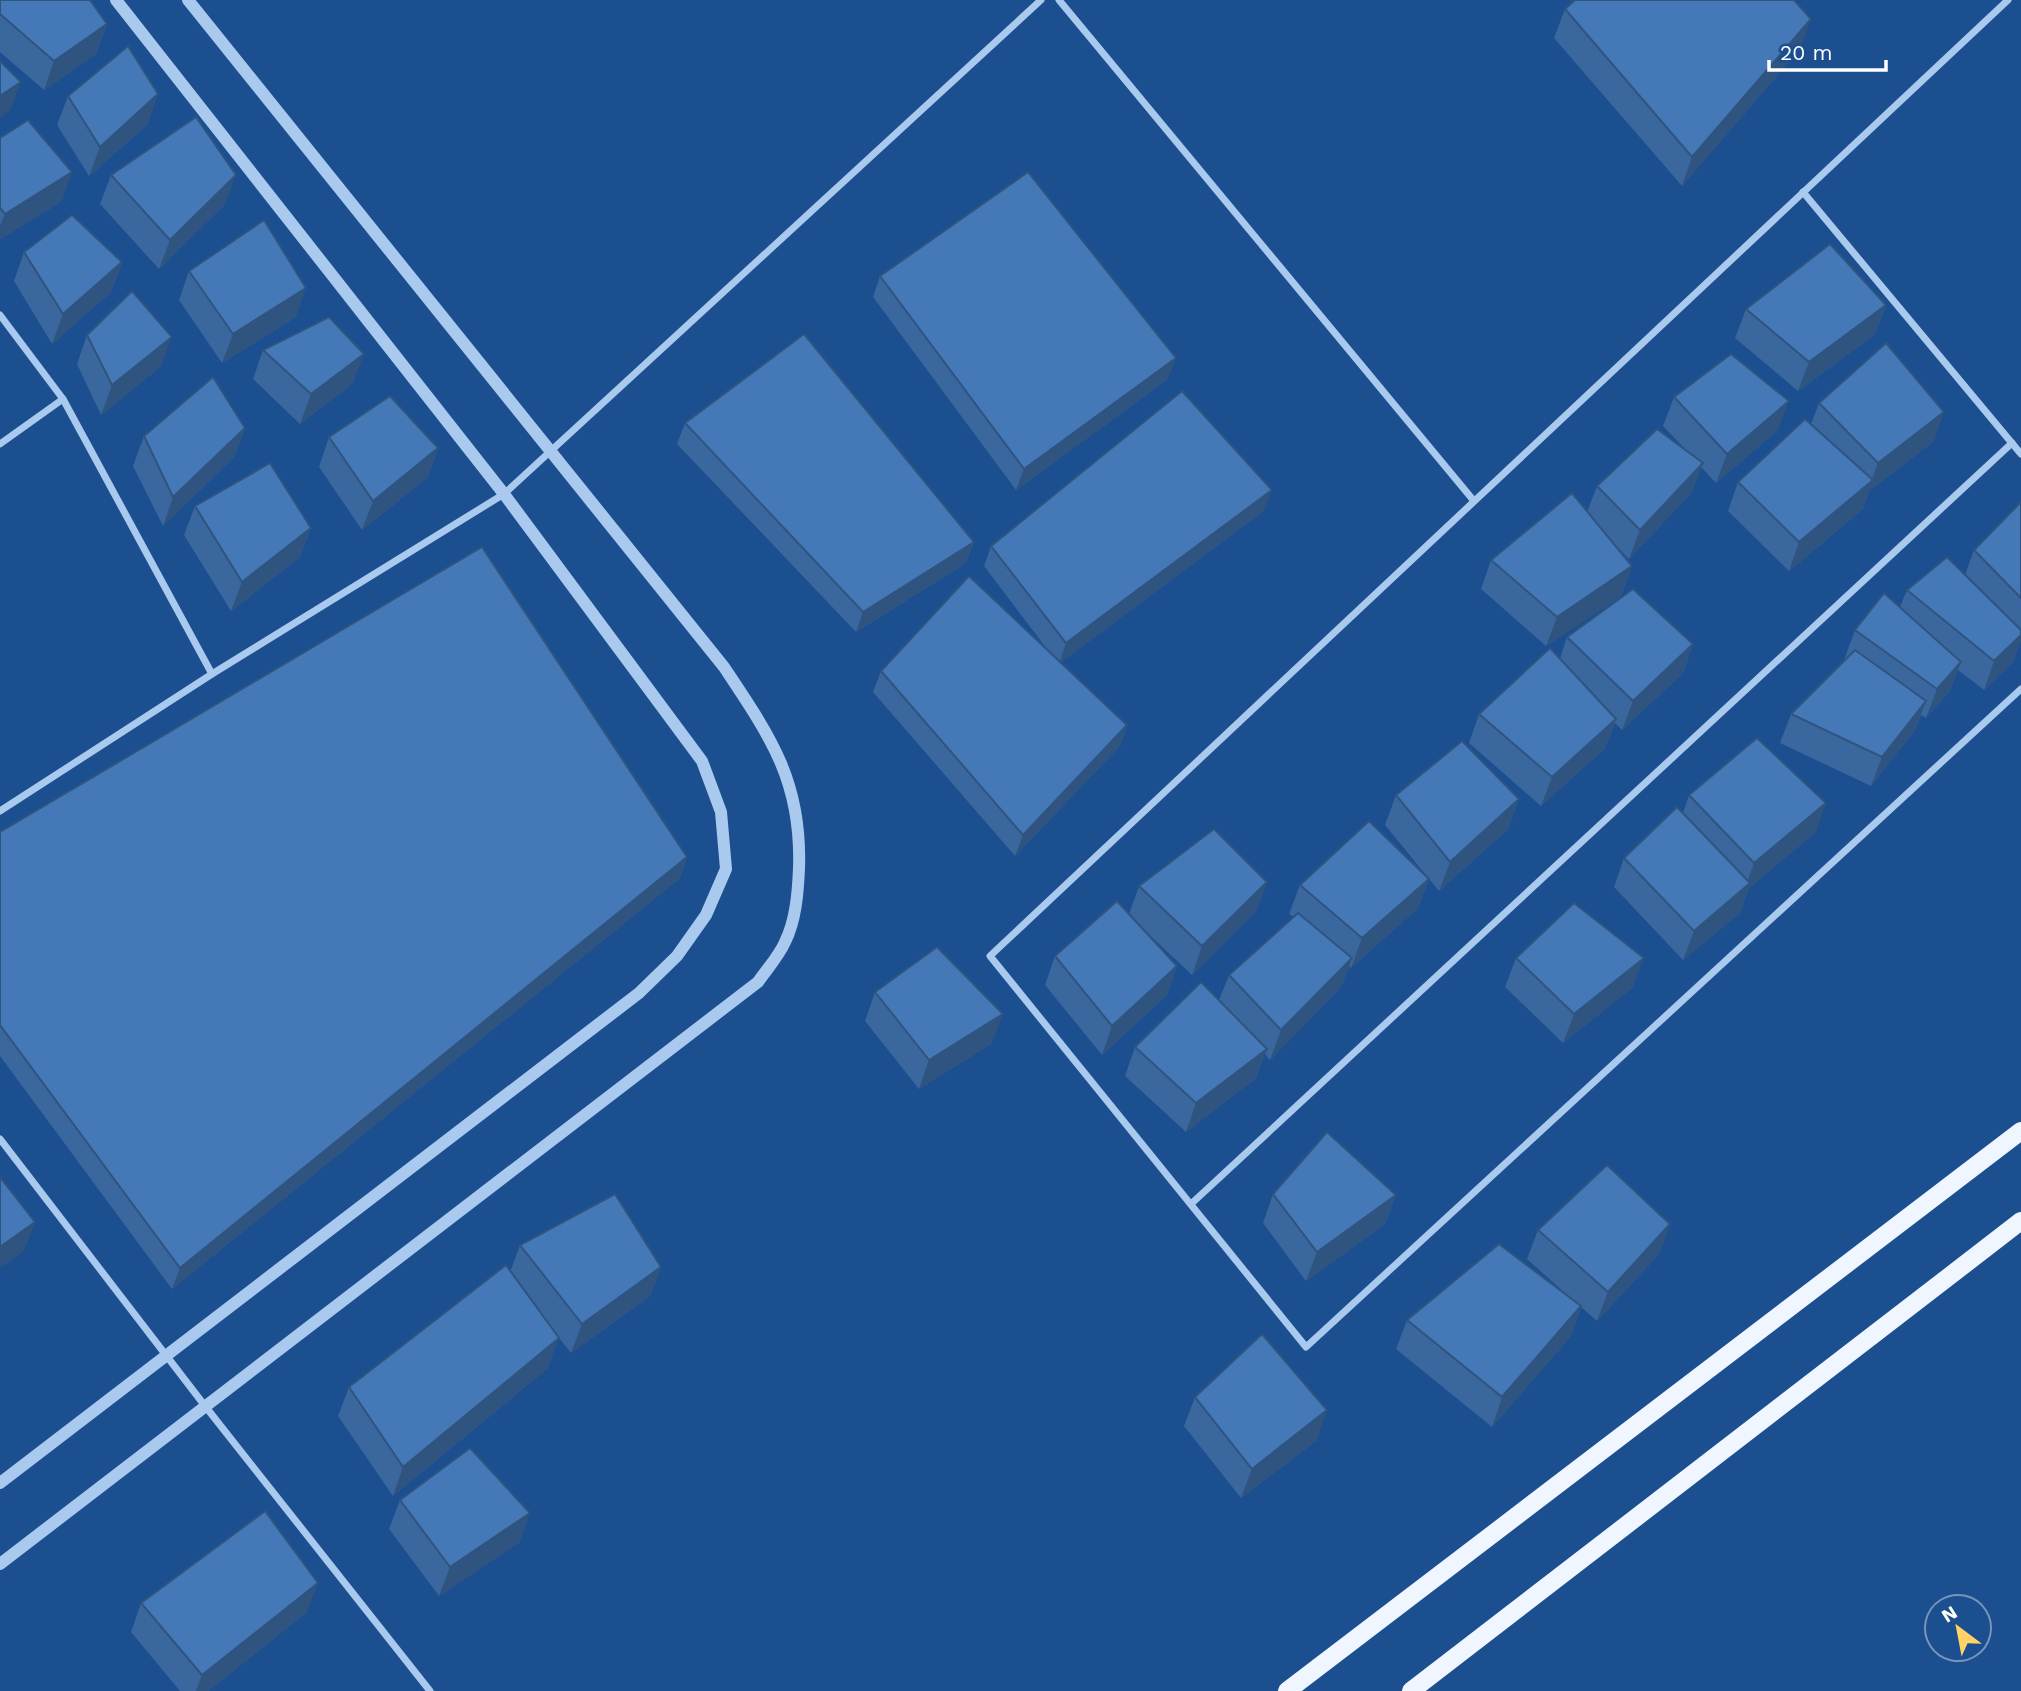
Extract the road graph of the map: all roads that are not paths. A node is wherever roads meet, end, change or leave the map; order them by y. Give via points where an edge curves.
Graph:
1 (116, 0) edge
2 (188, 0) edge
3 (1041, 0) edge
4 (1059, 0) edge
5 (2008, 0) edge
6 (1803, 192) junction
7 (0, 315) edge
8 (63, 399) junction
9 (2012, 443) junction
10 (0, 444) edge
11 (551, 452) junction
12 (2021, 454) edge
13 (504, 494) junction
14 (1474, 501) junction
15 (212, 674) junction
16 (2021, 689) edge
17 (0, 811) edge
18 (2021, 1131) edge
19 (0, 1139) edge
20 (1191, 1204) junction
21 (2021, 1221) edge
22 (167, 1355) junction
23 (205, 1406) junction
24 (0, 1483) edge
25 (0, 1564) edge
26 (430, 1691) edge
27 (1287, 1691) edge
28 (1410, 1691) edge

1 - 13 street
2 - 11 street
3 - 11 street
4 - 14 street
5 - 6 street
6 - 9 street
6 - 14 street
7 - 8 street
8 - 10 street
8 - 15 street
9 - 12 street
9 - 20 street
11 - 13 street
11 - 23 street via 724,667 768,733 792,789 800,834 798,893 786,941 758,982
13 - 15 street
13 - 22 street via 702,761 721,812 726,869 706,915 677,956 639,993
14 - 20 street via 990,956
15 - 17 street
16 - 20 street via 1306,1347
18 - 27 main road
19 - 22 street
21 - 28 main road
22 - 23 street
22 - 24 street
23 - 25 street
23 - 26 street

